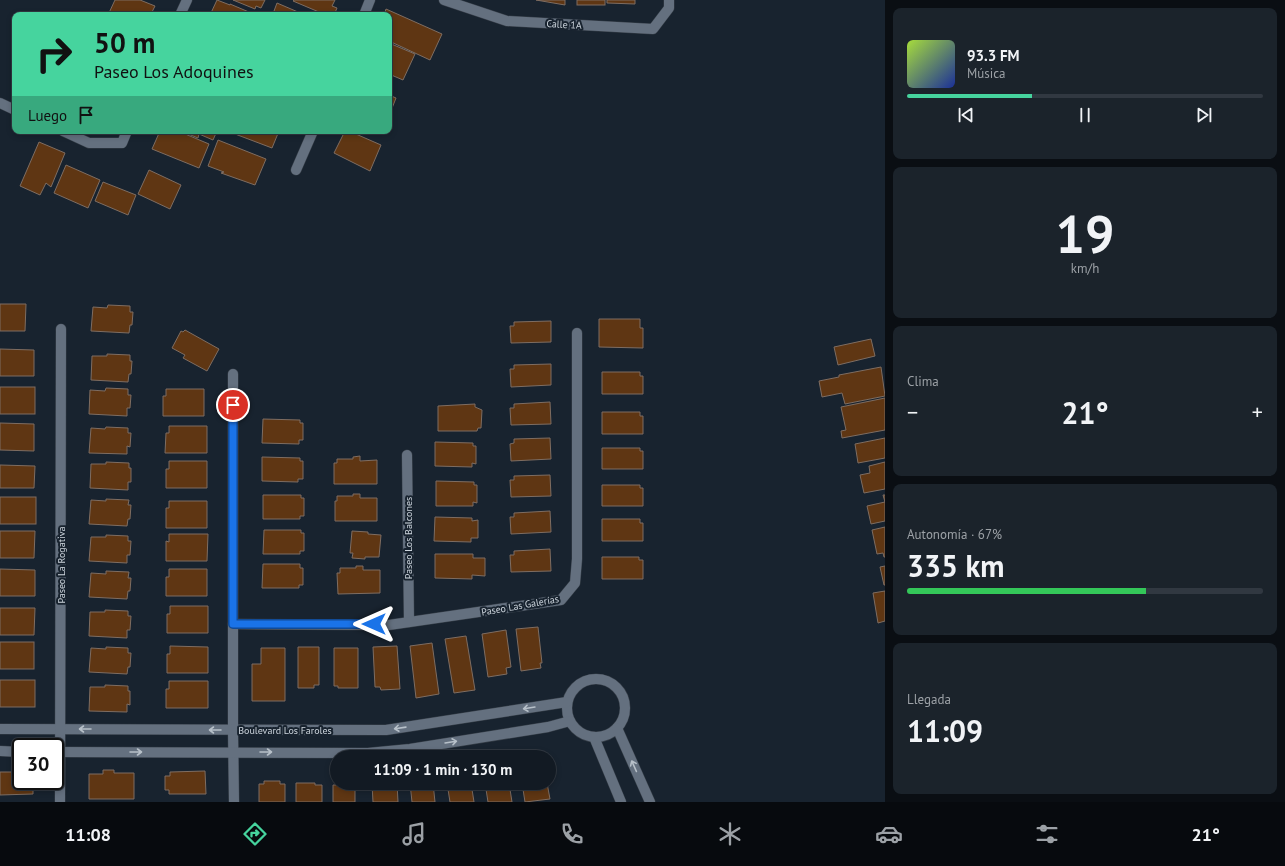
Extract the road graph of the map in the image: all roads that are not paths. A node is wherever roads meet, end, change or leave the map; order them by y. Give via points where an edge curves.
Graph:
1 (187, 0) edge
2 (370, 0) edge
3 (444, 0) edge
4 (669, 0) edge
5 (181, 12) edge
6 (365, 12) edge
7 (0, 103) edge
8 (12, 109) edge
9 (70, 134) edge
10 (126, 134) edge
11 (312, 134) edge
12 (296, 170) dead end
13 (61, 329) dead end
14 (577, 333) dead end
15 (234, 374) dead end
16 (407, 455) dead end
17 (409, 622) junction
18 (233, 624) junction
19 (567, 702) junction
20 (570, 721) junction
21 (617, 728) junction
22 (0, 729) edge
23 (61, 729) junction
24 (233, 730) junction
25 (594, 737) junction
26 (59, 738) edge
27 (0, 751) edge
28 (12, 752) edge
29 (64, 752) edge
30 (234, 752) junction
31 (59, 790) edge
32 (60, 802) edge
33 (234, 802) edge
34 (621, 802) edge
35 (650, 802) edge

1 - 5 street
2 - 6 street
3 - 4 street, Calle 1A via 507,22 653,29 669,8
7 - 8 street
9 - 10 street via 89,143 122,143
11 - 12 street
13 - 23 street, Paseo La Rogativa
14 - 17 street, Paseo Las Galerías via 575,583 561,600
15 - 18 street
16 - 17 street, Paseo Los Balcones
17 - 18 street, Paseo Las Galerías
18 - 24 street
19 - 20 street
19 - 21 street via 577,685 586,680 606,680 621,692 625,701 623,720
19 -> 24 street, Boulevard Los Faroles via 386,730
20 - 25 street via 584,735
30 -> 20 street via 368,752 403,749 548,727
21 - 25 street via 610,733
35 -> 21 street
22 - 23 street, Boulevard Los Faroles
24 -> 23 street, Boulevard Los Faroles
23 - 26 street, Paseo La Rogativa
24 - 30 street
25 - 34 street
27 - 28 street
29 -> 30 street
30 - 33 street
31 - 32 street, Paseo La Rogativa

